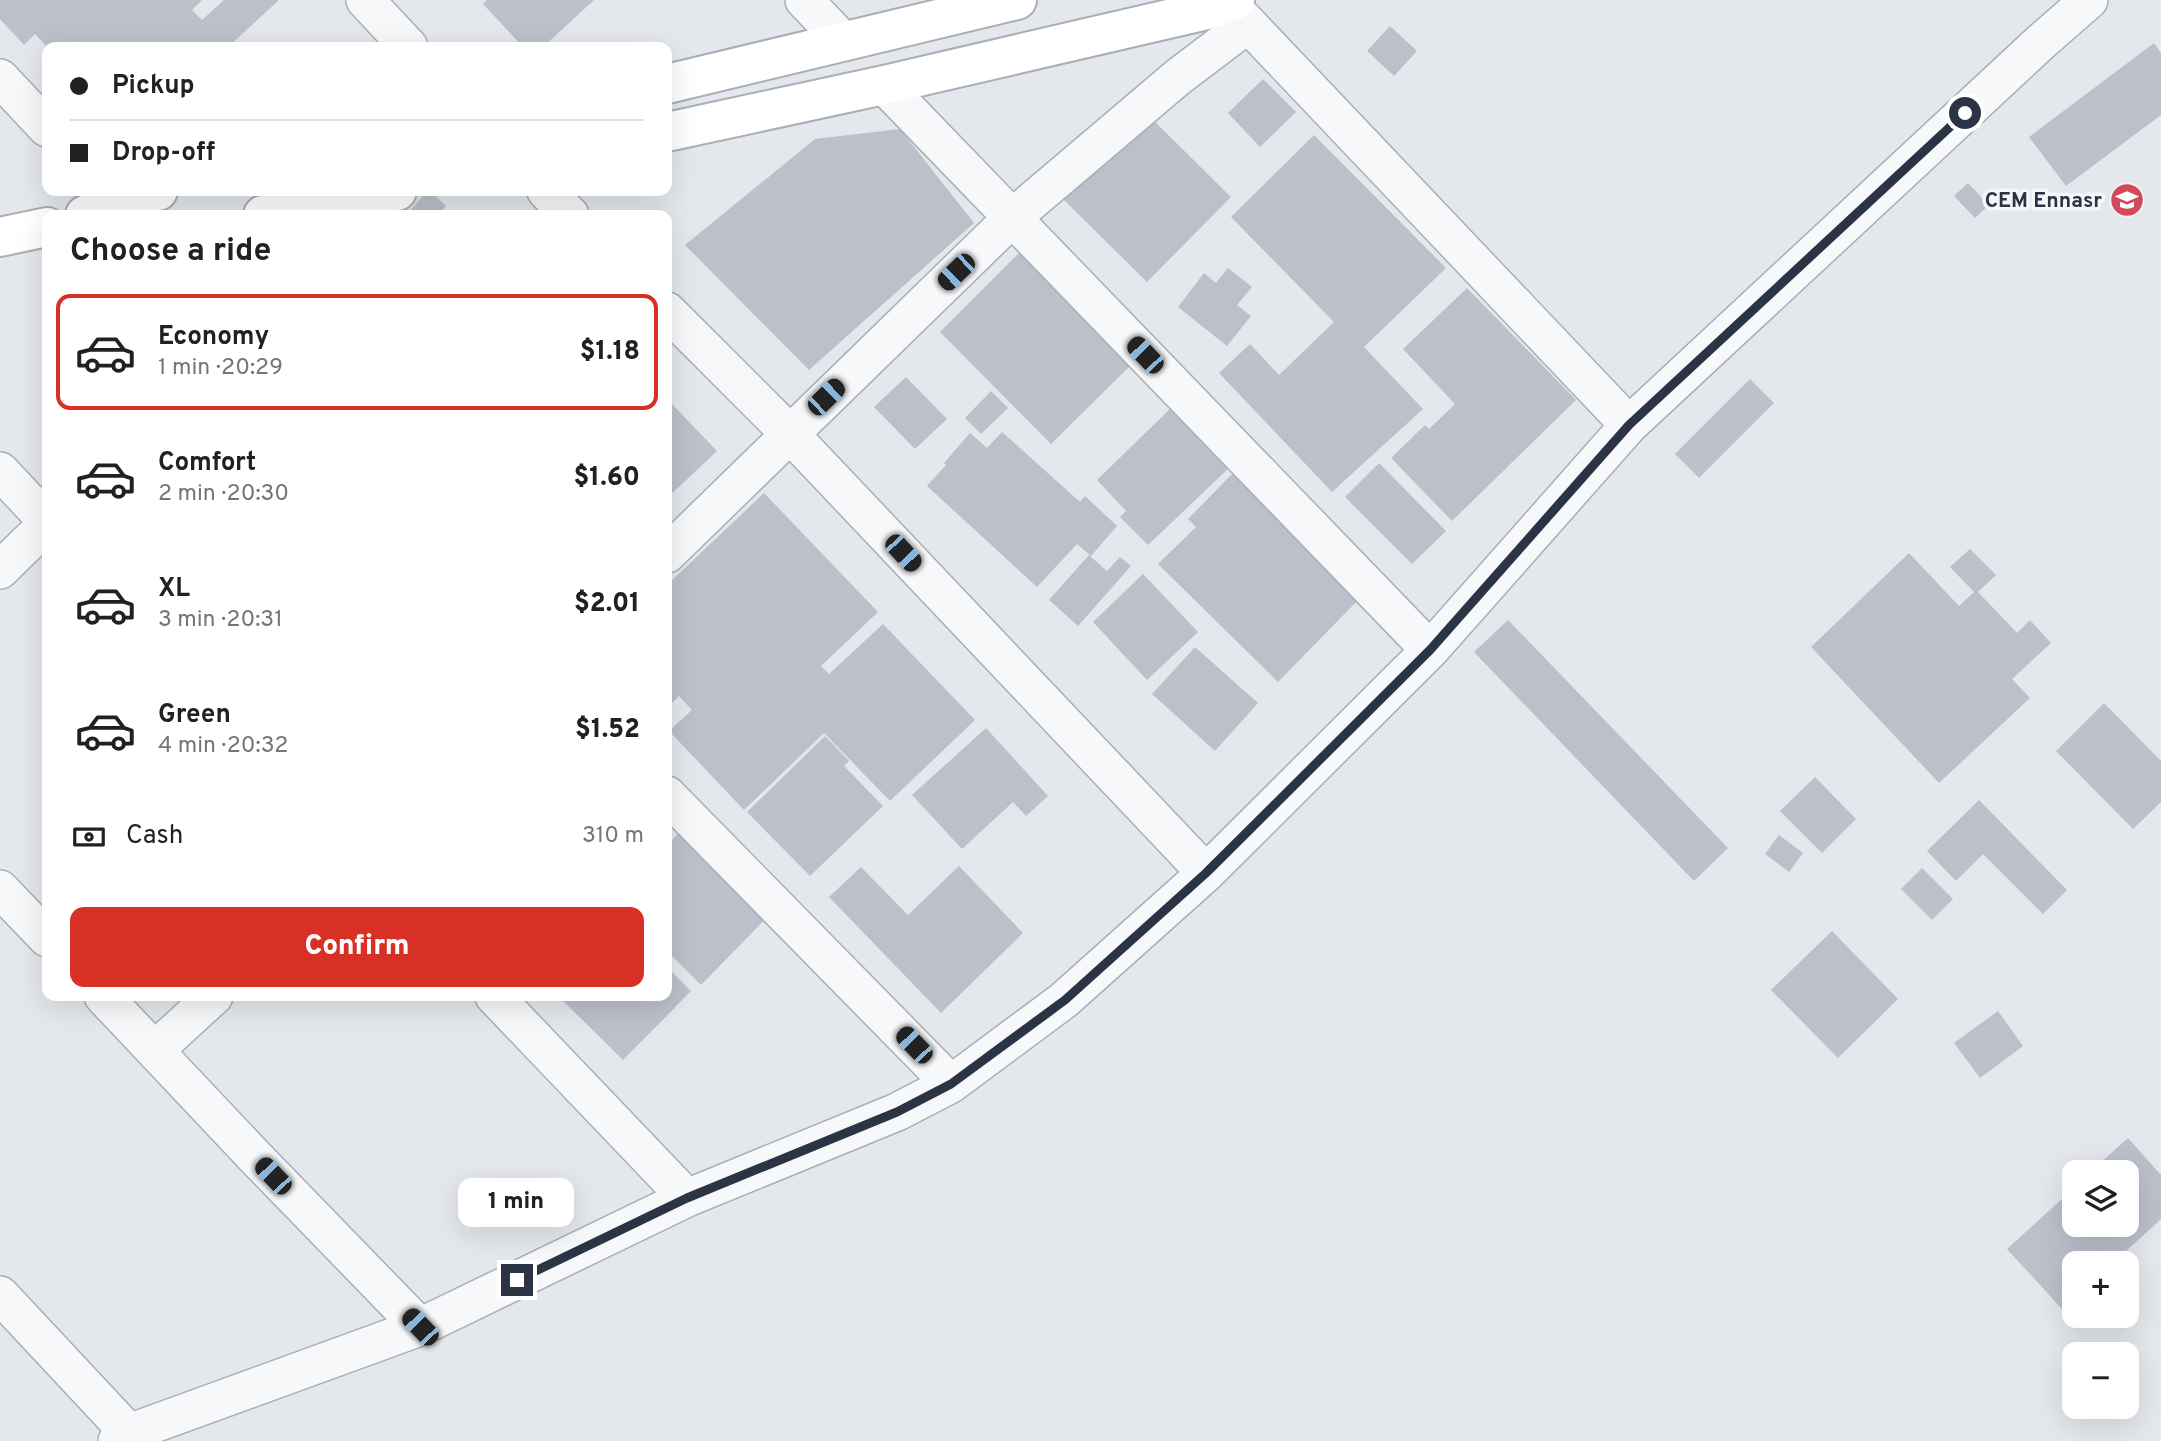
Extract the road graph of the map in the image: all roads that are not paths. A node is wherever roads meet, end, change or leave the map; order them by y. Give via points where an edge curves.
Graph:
1 (365, 0) edge
2 (804, 0) edge
3 (1017, 0) edge
4 (2089, 0) edge
5 (1234, 6) edge
6 (404, 42) edge
7 (844, 42) junction
8 (0, 78) edge
9 (672, 83) edge
10 (884, 85) junction
11 (42, 123) edge
12 (672, 131) edge
13 (141, 196) edge
14 (369, 196) edge
15 (551, 196) edge
16 (110, 205) edge
17 (291, 210) edge
18 (565, 210) edge
19 (1012, 218) junction
20 (42, 229) edge
21 (0, 237) edge
22 (672, 316) edge
23 (1629, 425) junction
24 (789, 433) junction
25 (0, 471) edge
26 (42, 517) edge
27 (42, 528) edge
28 (672, 549) edge
29 (0, 570) edge
30 (1430, 650) junction
31 (672, 800) edge
32 (1206, 873) junction
33 (0, 889) edge
34 (42, 933) edge
35 (108, 1001) edge
36 (209, 1001) edge
37 (499, 1001) edge
38 (155, 1050) junction
39 (951, 1084) junction
40 (687, 1198) junction
41 (0, 1294) edge
42 (420, 1327) junction
43 (123, 1437) edge

1 - 6 street
2 - 7 street
3 - 7 street
4 - 23 street
5 - 10 street
5 - 19 street via 1178,77
5 - 23 street
7 - 9 street
8 - 11 street
10 - 12 street
10 - 19 street
13 - 16 street
14 - 17 street
15 - 18 street
19 - 24 street
19 - 30 street
20 - 21 street
22 - 24 street
23 - 30 street
24 - 28 street
24 - 32 street
25 - 26 street
27 - 29 street
30 - 32 street
31 - 39 street
32 - 39 street via 1065,1000
33 - 34 street
35 - 38 street
36 - 38 street
37 - 40 street
38 - 42 street
39 - 40 street via 897,1112
40 - 42 street
41 - 43 street
42 - 43 street

